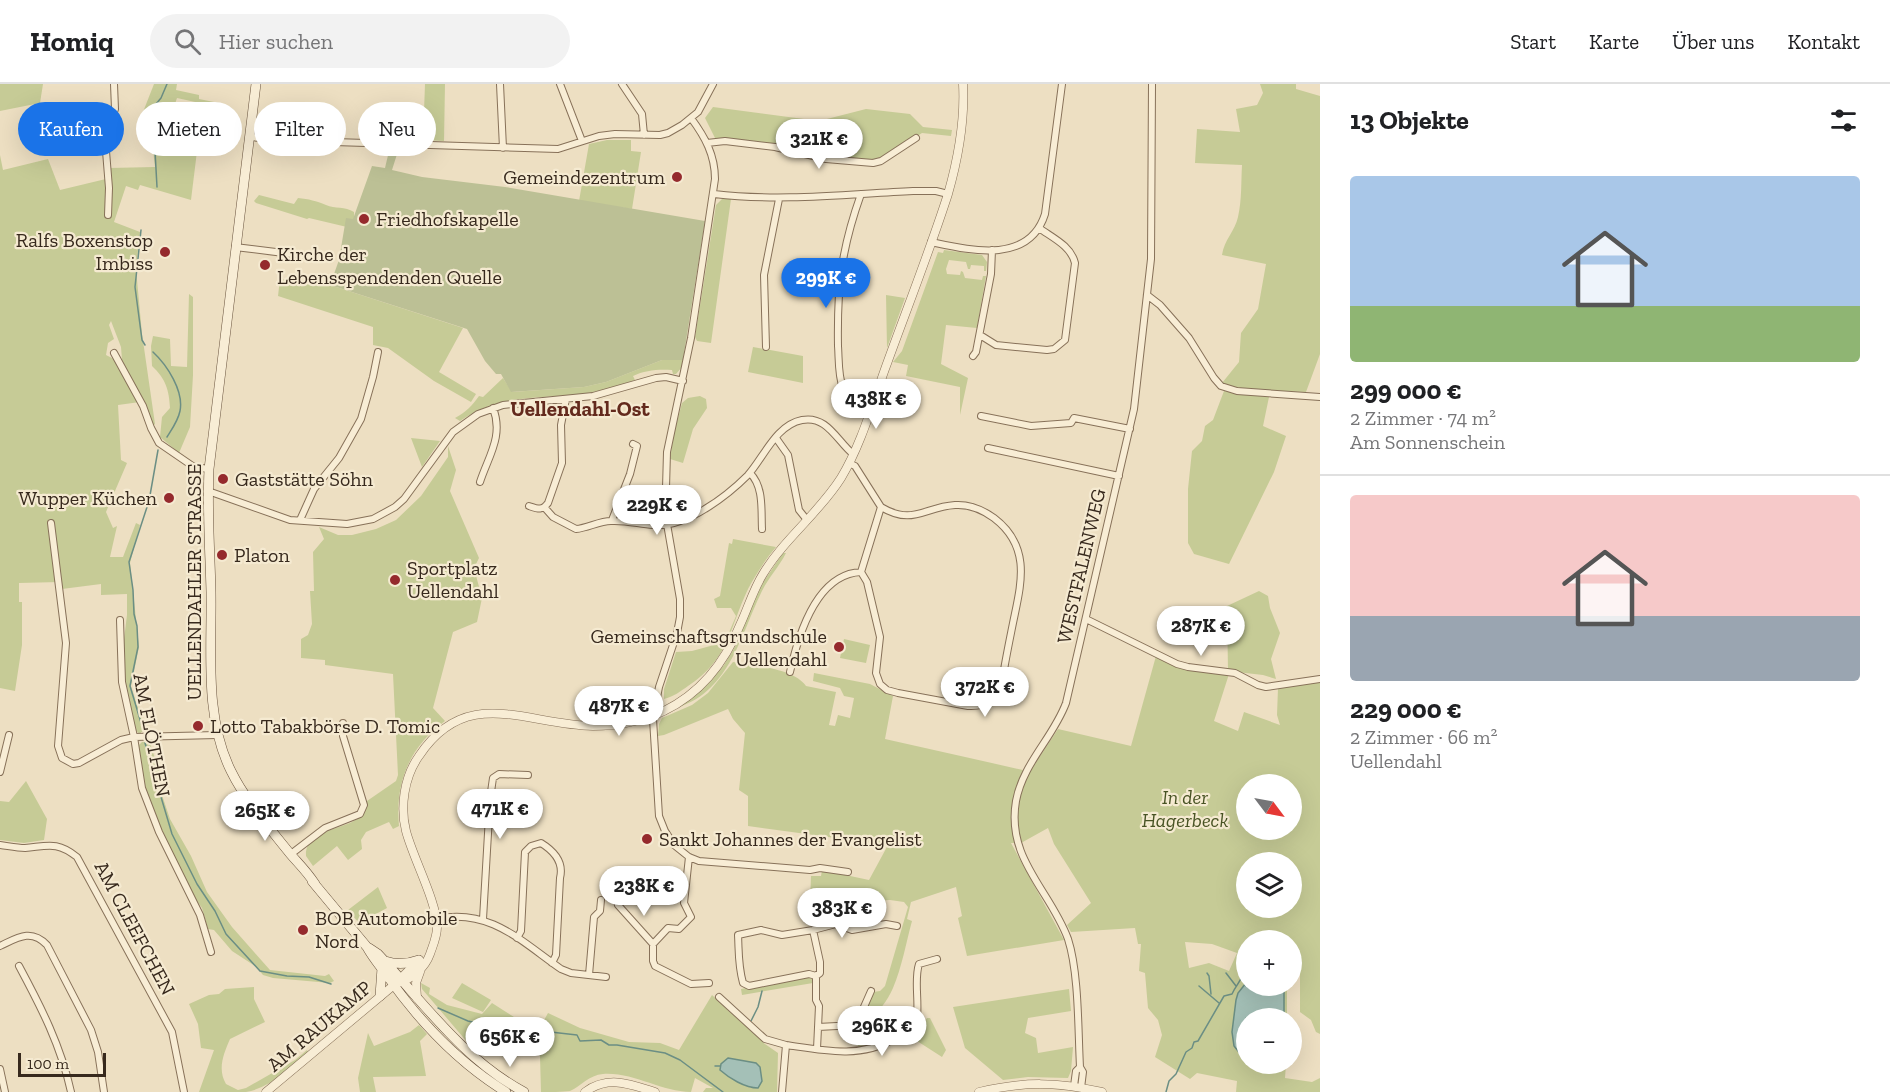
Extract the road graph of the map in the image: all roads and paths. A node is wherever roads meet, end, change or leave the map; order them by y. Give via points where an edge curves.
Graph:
1 (114, 84) edge
2 (256, 84) edge
3 (500, 84) edge
4 (560, 84) edge
5 (622, 84) edge
6 (712, 84) edge
7 (963, 84) edge
8 (1062, 84) edge
9 (1152, 84) edge
10 (691, 118) junction
11 (644, 135) junction
12 (249, 137) junction
13 (916, 138) dead end
14 (582, 141) junction
15 (707, 143) junction
16 (503, 148) junction
17 (714, 194) junction
18 (861, 194) junction
19 (948, 194) junction
20 (779, 199) junction
21 (108, 215) dead end
22 (1039, 228) junction
23 (931, 242) junction
24 (236, 247) junction
25 (992, 250) junction
26 (308, 256) dead end
27 (1147, 295) junction
28 (980, 335) junction
29 (766, 347) dead end
30 (378, 352) dead end
31 (114, 353) dead end
32 (973, 356) dead end
33 (683, 381) junction
34 (869, 396) dead end
35 (1320, 397) edge
36 (566, 399) junction
37 (493, 408) junction
38 (981, 416) dead end
39 (1130, 429) junction
40 (776, 438) junction
41 (633, 444) dead end
42 (988, 448) dead end
43 (853, 454) junction
44 (849, 463) junction
45 (209, 469) junction
46 (750, 473) junction
47 (1119, 476) junction
48 (480, 482) dead end
49 (208, 491) junction
50 (529, 506) dead end
51 (880, 507) junction
52 (544, 508) junction
53 (807, 519) junction
54 (300, 520) junction
55 (612, 520) junction
56 (51, 523) dead end
57 (667, 524) junction
58 (762, 529) dead end
59 (861, 572) junction
60 (1086, 619) junction
61 (120, 620) dead end
62 (790, 672) dead end
63 (1320, 679) edge
64 (654, 715) junction
65 (343, 723) dead end
66 (9, 735) dead end
67 (217, 735) junction
68 (134, 737) junction
69 (0, 772) edge
70 (528, 775) dead end
71 (0, 845) edge
72 (292, 856) junction
73 (689, 857) junction
74 (848, 872) dead end
75 (601, 900) dead end
76 (618, 905) dead end
77 (436, 919) junction
78 (483, 919) junction
79 (897, 926) dead end
80 (813, 930) junction
81 (517, 938) junction
82 (653, 944) junction
83 (0, 946) edge
84 (211, 952) dead end
85 (937, 959) dead end
86 (552, 963) junction
87 (421, 964) junction
88 (383, 965) junction
89 (19, 966) dead end
90 (589, 975) junction
91 (816, 976) junction
92 (606, 977) dead end
93 (399, 982) junction
94 (709, 983) dead end
95 (867, 995) dead end
96 (380, 996) junction
97 (719, 997) dead end
98 (417, 998) junction
99 (818, 1027) junction
100 (786, 1045) junction
101 (817, 1049) junction
102 (0, 1069) edge
103 (1078, 1087) junction
104 (586, 1091) edge
105 (4, 1092) edge
106 (70, 1092) edge
107 (105, 1092) edge
108 (184, 1092) edge
109 (266, 1092) edge
110 (506, 1092) edge
111 (524, 1092) edge
112 (655, 1092) edge
113 (782, 1092) edge
114 (979, 1092) edge
115 (1102, 1092) edge

1 - 21 street via 115,109 105,139
2 - 12 main road, UELLENDAHLER STRASSE
3 - 16 street
4 - 14 street
5 - 11 street via 642,114
6 - 10 street
7 - 19 street via 961,127
8 - 22 street via 1045,214
9 - 27 street, WESTFALENWEG via 1151,259
10 - 11 street via 668,133
10 - 15 street
11 - 14 street via 615,134
12 - 16 street
12 - 24 main road, UELLENDAHLER STRASSE
13 - 15 street via 873,163 826,159 775,147 725,141
14 - 16 street via 558,149
15 - 17 street via 715,170
17 - 20 street
17 - 33 street
18 - 19 street
18 - 20 street
18 - 34 street via 840,271 838,351 843,388
19 - 23 street
20 - 29 street via 764,275
22 - 25 street via 1016,246
22 - 28 street via 1066,246 1075,263 1065,340 1047,350 996,345
23 - 25 street
23 - 43 street
24 - 26 street
24 - 45 main road, UELLENDAHLER STRASSE
25 - 28 street
27 - 35 street via 1189,338 1221,386 1237,391
27 - 39 street, WESTFALENWEG
28 - 32 street
30 - 54 street via 361,419 339,458 314,489
31 - 45 street via 159,443 194,467
33 - 36 street via 656,378 602,394
33 - 57 street via 667,452
36 - 37 street
36 - 52 street via 561,425 562,463
37 - 48 street via 497,434
37 - 54 street via 460,425 404,499 384,514 347,524
38 - 39 street via 1031,426 1071,423 1074,418
39 - 47 street, WESTFALENWEG
40 - 43 street via 793,423 816,420 827,426
40 - 46 street
40 - 53 street via 788,455 799,510
41 - 55 street via 637,446 630,474
42 - 47 street, WESTFALENWEG
43 - 44 street
44 - 51 street via 855,466
44 - 53 street
45 - 49 main road, UELLENDAHLER STRASSE
46 - 57 street via 703,511
46 - 58 street via 759,487
47 - 60 street, WESTFALENWEG
49 - 54 street via 290,520
49 - 67 main road, UELLENDAHLER STRASSE via 213,717
50 - 52 street
51 - 59 street
51 - 59 street via 909,516 951,505 973,507 1001,524 1017,546 1022,576 1002,682 993,700 983,706 968,706 883,687 876,673 879,637 867,582
52 - 55 street via 576,528
53 - 64 street via 764,573 732,645 716,670 684,699
55 - 57 street
56 - 68 street via 66,643 59,754 65,761 79,763 112,743
57 - 64 street via 680,617
59 - 62 street via 841,577 819,598
60 - 63 street via 1188,668 1235,673 1266,687
60 - 103 street, WESTFALENWEG via 1066,704 1023,776 1015,816 1017,844 1025,864 1057,916 1073,960 1083,1072
61 - 68 street, AM FLÖTHEN via 122,682
64 - 73 street via 659,816 674,845
64 - 77 street via 633,722 592,726 505,713 481,714 454,722 432,738 412,767 404,809 406,830
65 - 72 street via 343,736 364,805 360,814 325,828
66 - 69 street
67 - 68 street
67 - 72 main road, UELLENDAHLER STRASSE via 231,772
68 - 84 street, AM FLÖTHEN via 149,808 201,915
70 - 78 street via 499,774 493,778
71 - 108 street, AM CLEEFCHEN via 54,845 77,857 169,1026
72 - 88 main road, UELLENDAHLER STRASSE
73 - 74 street via 710,863
73 - 82 street via 684,903 691,914 689,920 679,929 668,928
75 - 90 street via 600,911 594,916
76 - 82 street
77 - 78 street
77 - 87 street, AM RAUKAMP via 436,938
78 - 81 street
79 - 80 street via 852,930 836,924
80 - 91 street via 820,968
80 - 91 street via 739,934 737,959 743,983 747,985
81 - 86 street
81 - 86 street via 521,931 525,852 536,843 543,844 563,869 556,955
82 - 94 street via 655,968 691,984
83 - 107 street via 21,935 39,938 47,945 91,1030
85 - 101 street via 919,964 917,1017 899,1034 865,1050
86 - 90 street via 570,973
87 - 88 main road
87 - 93 street, AM RAUKAMP
87 - 98 street
88 - 93 main road, UELLENDAHLER STRASSE
88 - 96 main road
89 - 106 street via 53,1033
90 - 92 street
91 - 99 street
93 - 96 street, AM RAUKAMP
93 - 98 main road, UELLENDAHLER STRASSE
93 - 110 main road, UELLENDAHLER STRASSE via 455,1054
95 - 99 street via 856,1025
96 - 109 street, AM RAUKAMP
97 - 100 street via 765,1039
98 - 111 main road, UELLENDAHLER STRASSE via 482,1065
99 - 101 street
100 - 101 street
100 - 113 street
102 - 105 street
103 - 114 street via 1023,1084
103 - 115 street
104 - 112 street via 602,1083 618,1082

